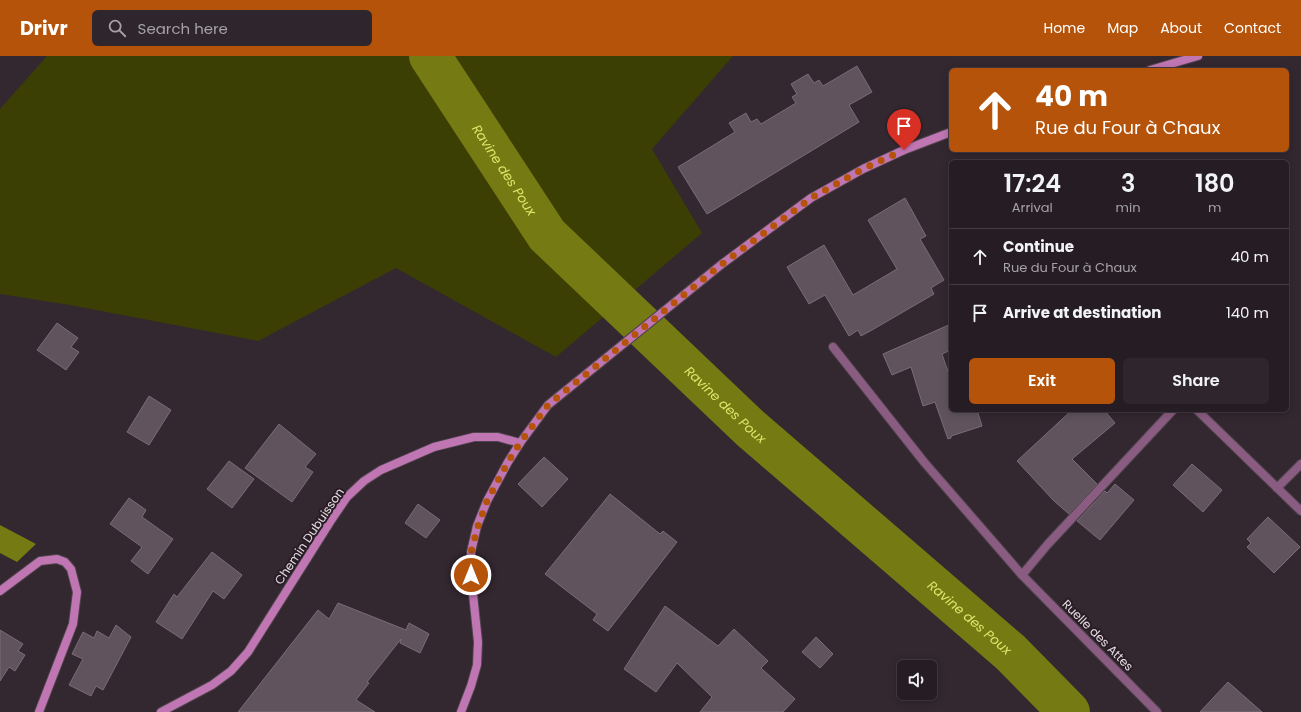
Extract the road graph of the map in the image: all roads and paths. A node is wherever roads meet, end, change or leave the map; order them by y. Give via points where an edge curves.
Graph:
1 (1198, 56) edge
2 (1157, 68) edge
3 (949, 133) edge
4 (833, 346) dead end
5 (1171, 412) edge
6 (1200, 412) edge
7 (520, 443) junction
8 (1301, 464) edge
9 (1277, 488) junction
10 (1301, 511) edge
11 (1022, 575) junction
12 (0, 591) edge
13 (40, 712) edge
14 (161, 712) edge
15 (461, 712) edge
16 (1157, 712) edge

1 - 2 main road
3 - 7 main road via 863,169 811,198 722,264 548,405
4 - 11 street, Ruelle des Attes via 924,462
5 - 11 street
6 - 9 street
7 - 14 main road, Chemin Dubuisson via 498,437 474,437 434,447 381,470 364,481 343,503 248,652 231,671 212,685
7 - 15 main road via 487,501 471,552 478,642 477,665
8 - 9 street
9 - 10 street
11 - 16 street, Ruelle des Attes
12 - 13 main road via 40,561 57,559 65,562 71,569 76,592 73,624

